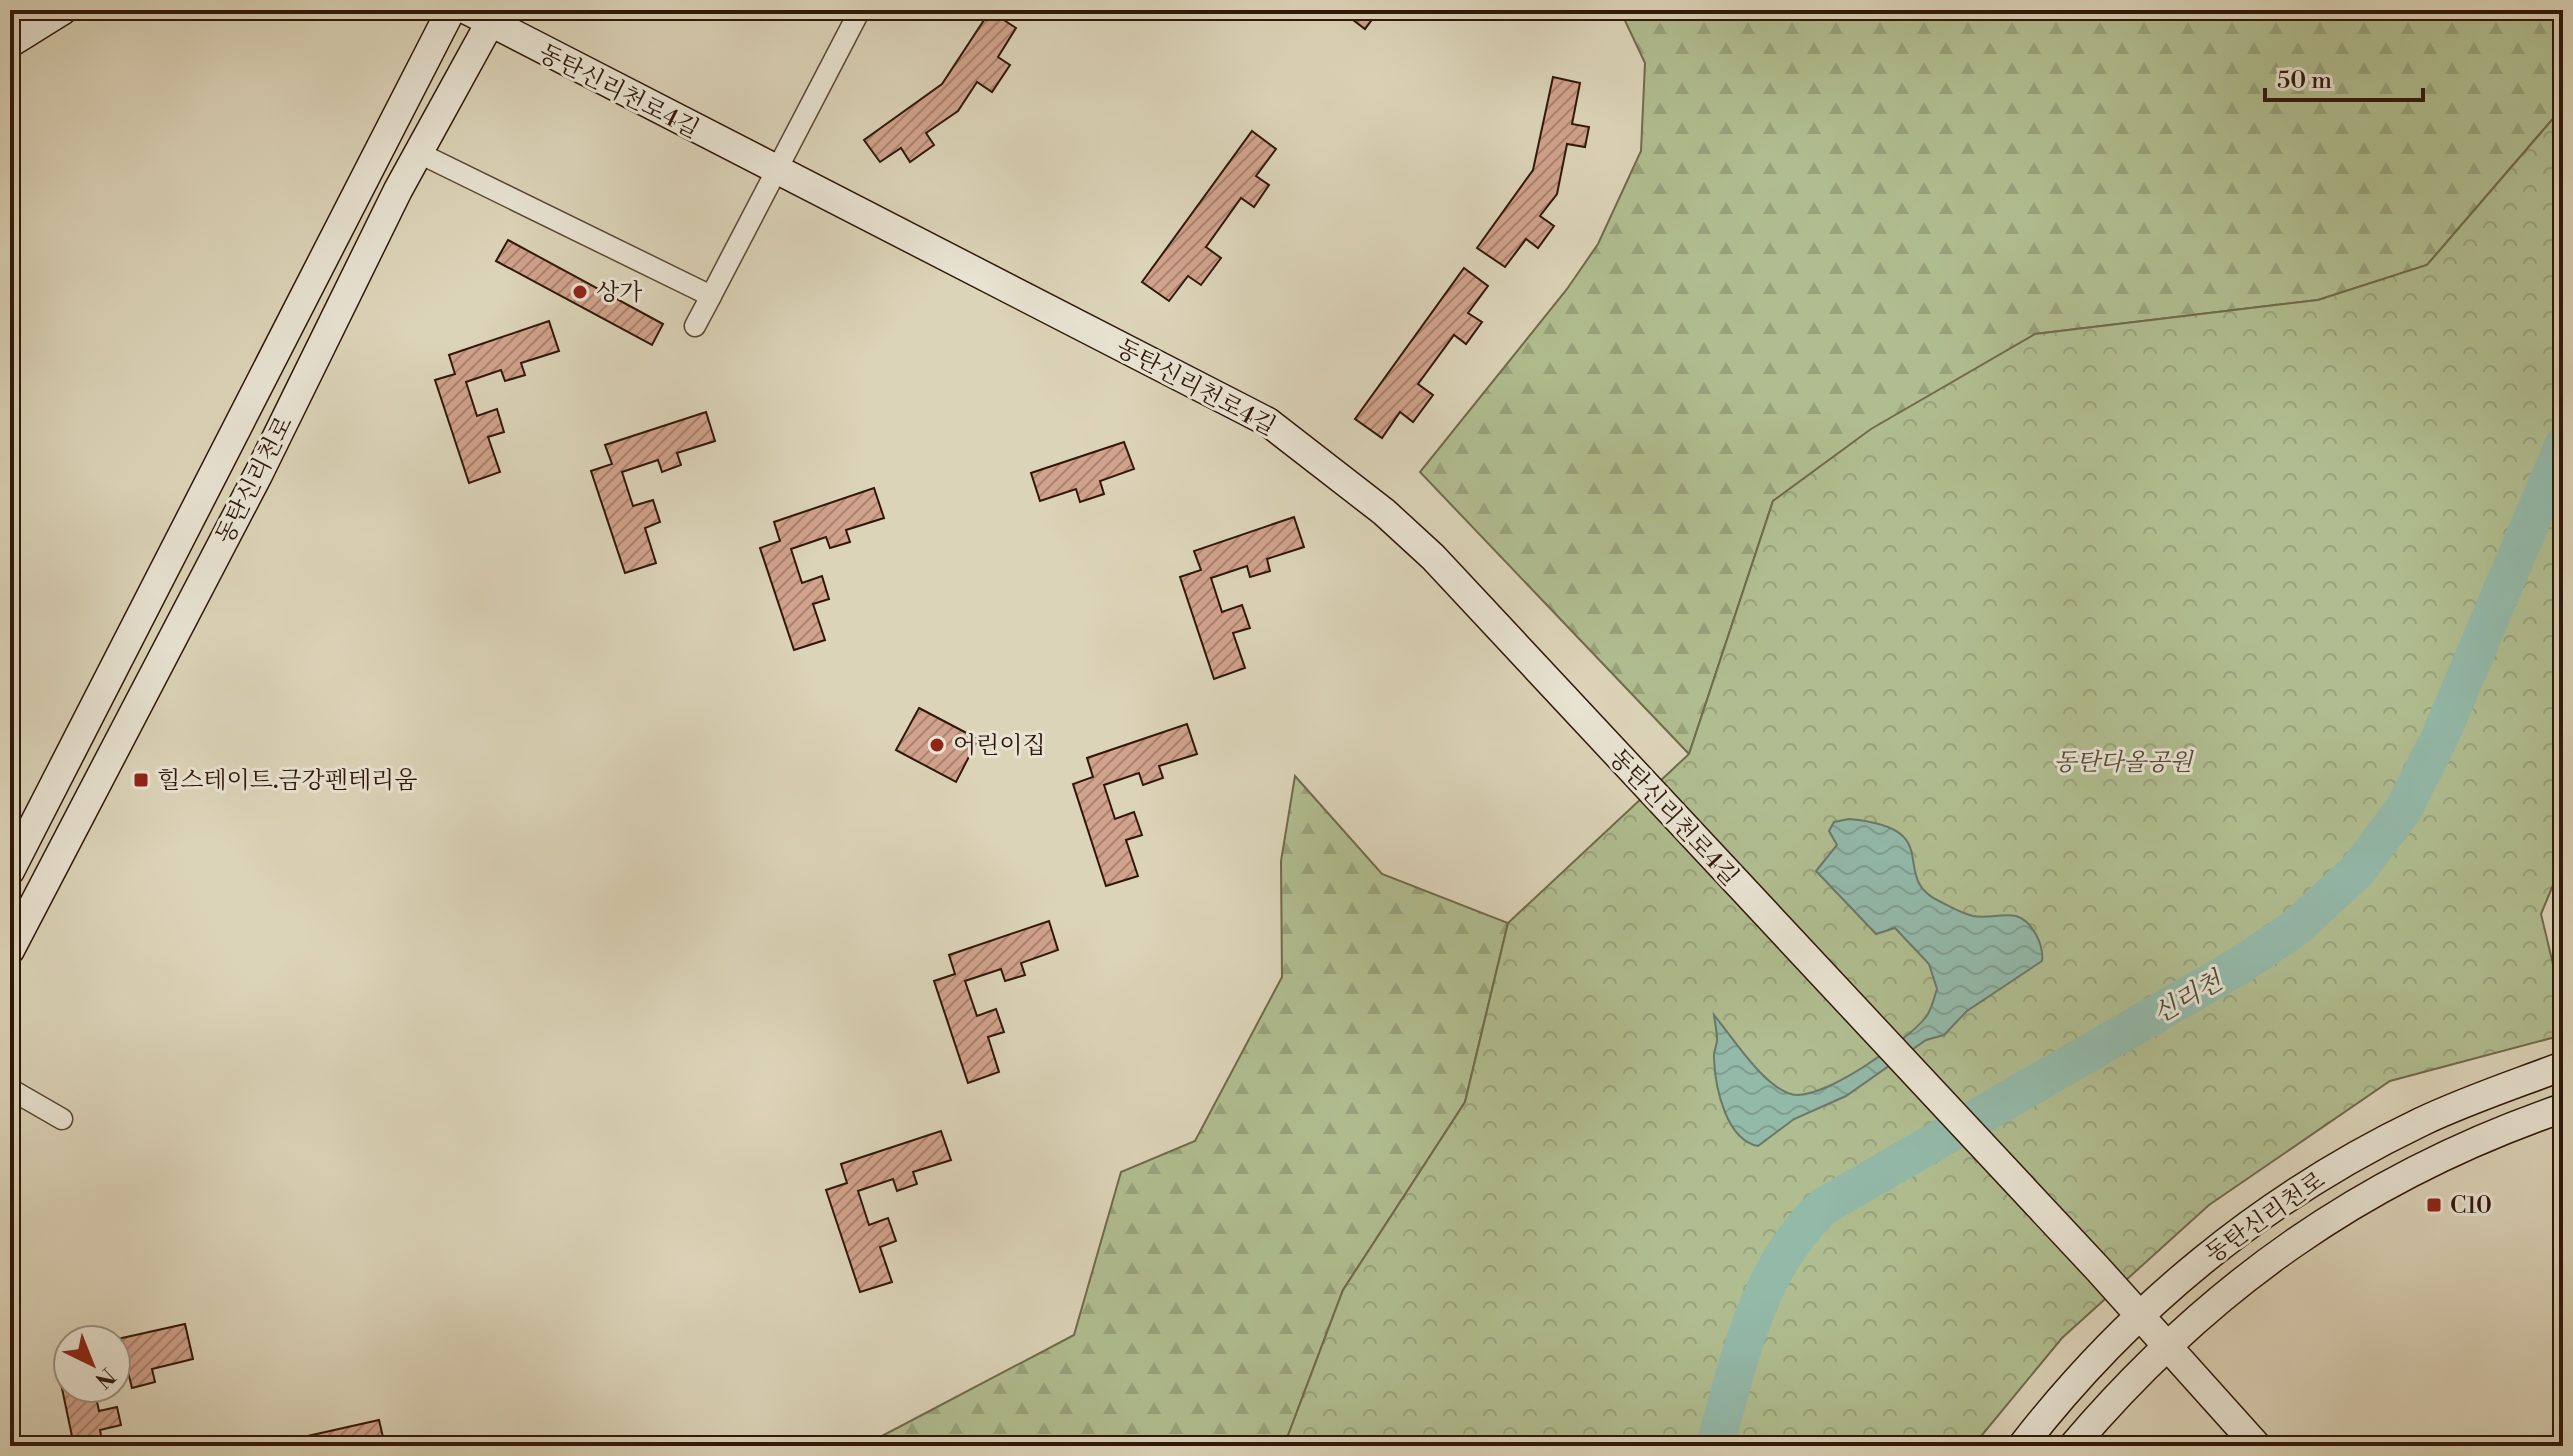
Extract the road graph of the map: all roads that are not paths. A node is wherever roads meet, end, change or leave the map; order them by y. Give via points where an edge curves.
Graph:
1 (63, 10) edge
2 (451, 10) edge
3 (860, 10) edge
4 (485, 14) edge
5 (10, 43) edge
6 (419, 153) junction
7 (776, 171) junction
8 (711, 296) junction
9 (695, 326) dead end
10 (10, 871) edge
11 (10, 950) edge
12 (2563, 1066) edge
13 (10, 1089) edge
14 (2563, 1108) edge
15 (62, 1119) dead end
16 (2138, 1316) junction
17 (2165, 1346) junction
18 (2022, 1446) edge
19 (2073, 1446) edge
20 (2257, 1446) edge

1 - 5 main road
2 - 10 main road, 동탄신리천로
3 - 7 street
4 - 6 main road, 동탄신리천로
4 - 7 main road, 동탄신리천로4길
6 - 8 street
6 - 11 main road, 동탄신리천로
7 - 8 street
7 - 16 main road, 동탄신리천로4길 via 1268,422 1334,471 1433,557
8 - 9 street
12 - 16 main road, 동탄신리천로 via 2462,1104 2352,1158 2244,1228
13 - 15 street
14 - 17 main road, 동탄신리천로 via 2451,1152 2352,1204 2243,1278
16 - 17 main road, 동탄신리천로4길
16 - 18 main road, 동탄신리천로
17 - 19 main road, 동탄신리천로
17 - 20 main road, 동탄신리천로4길

